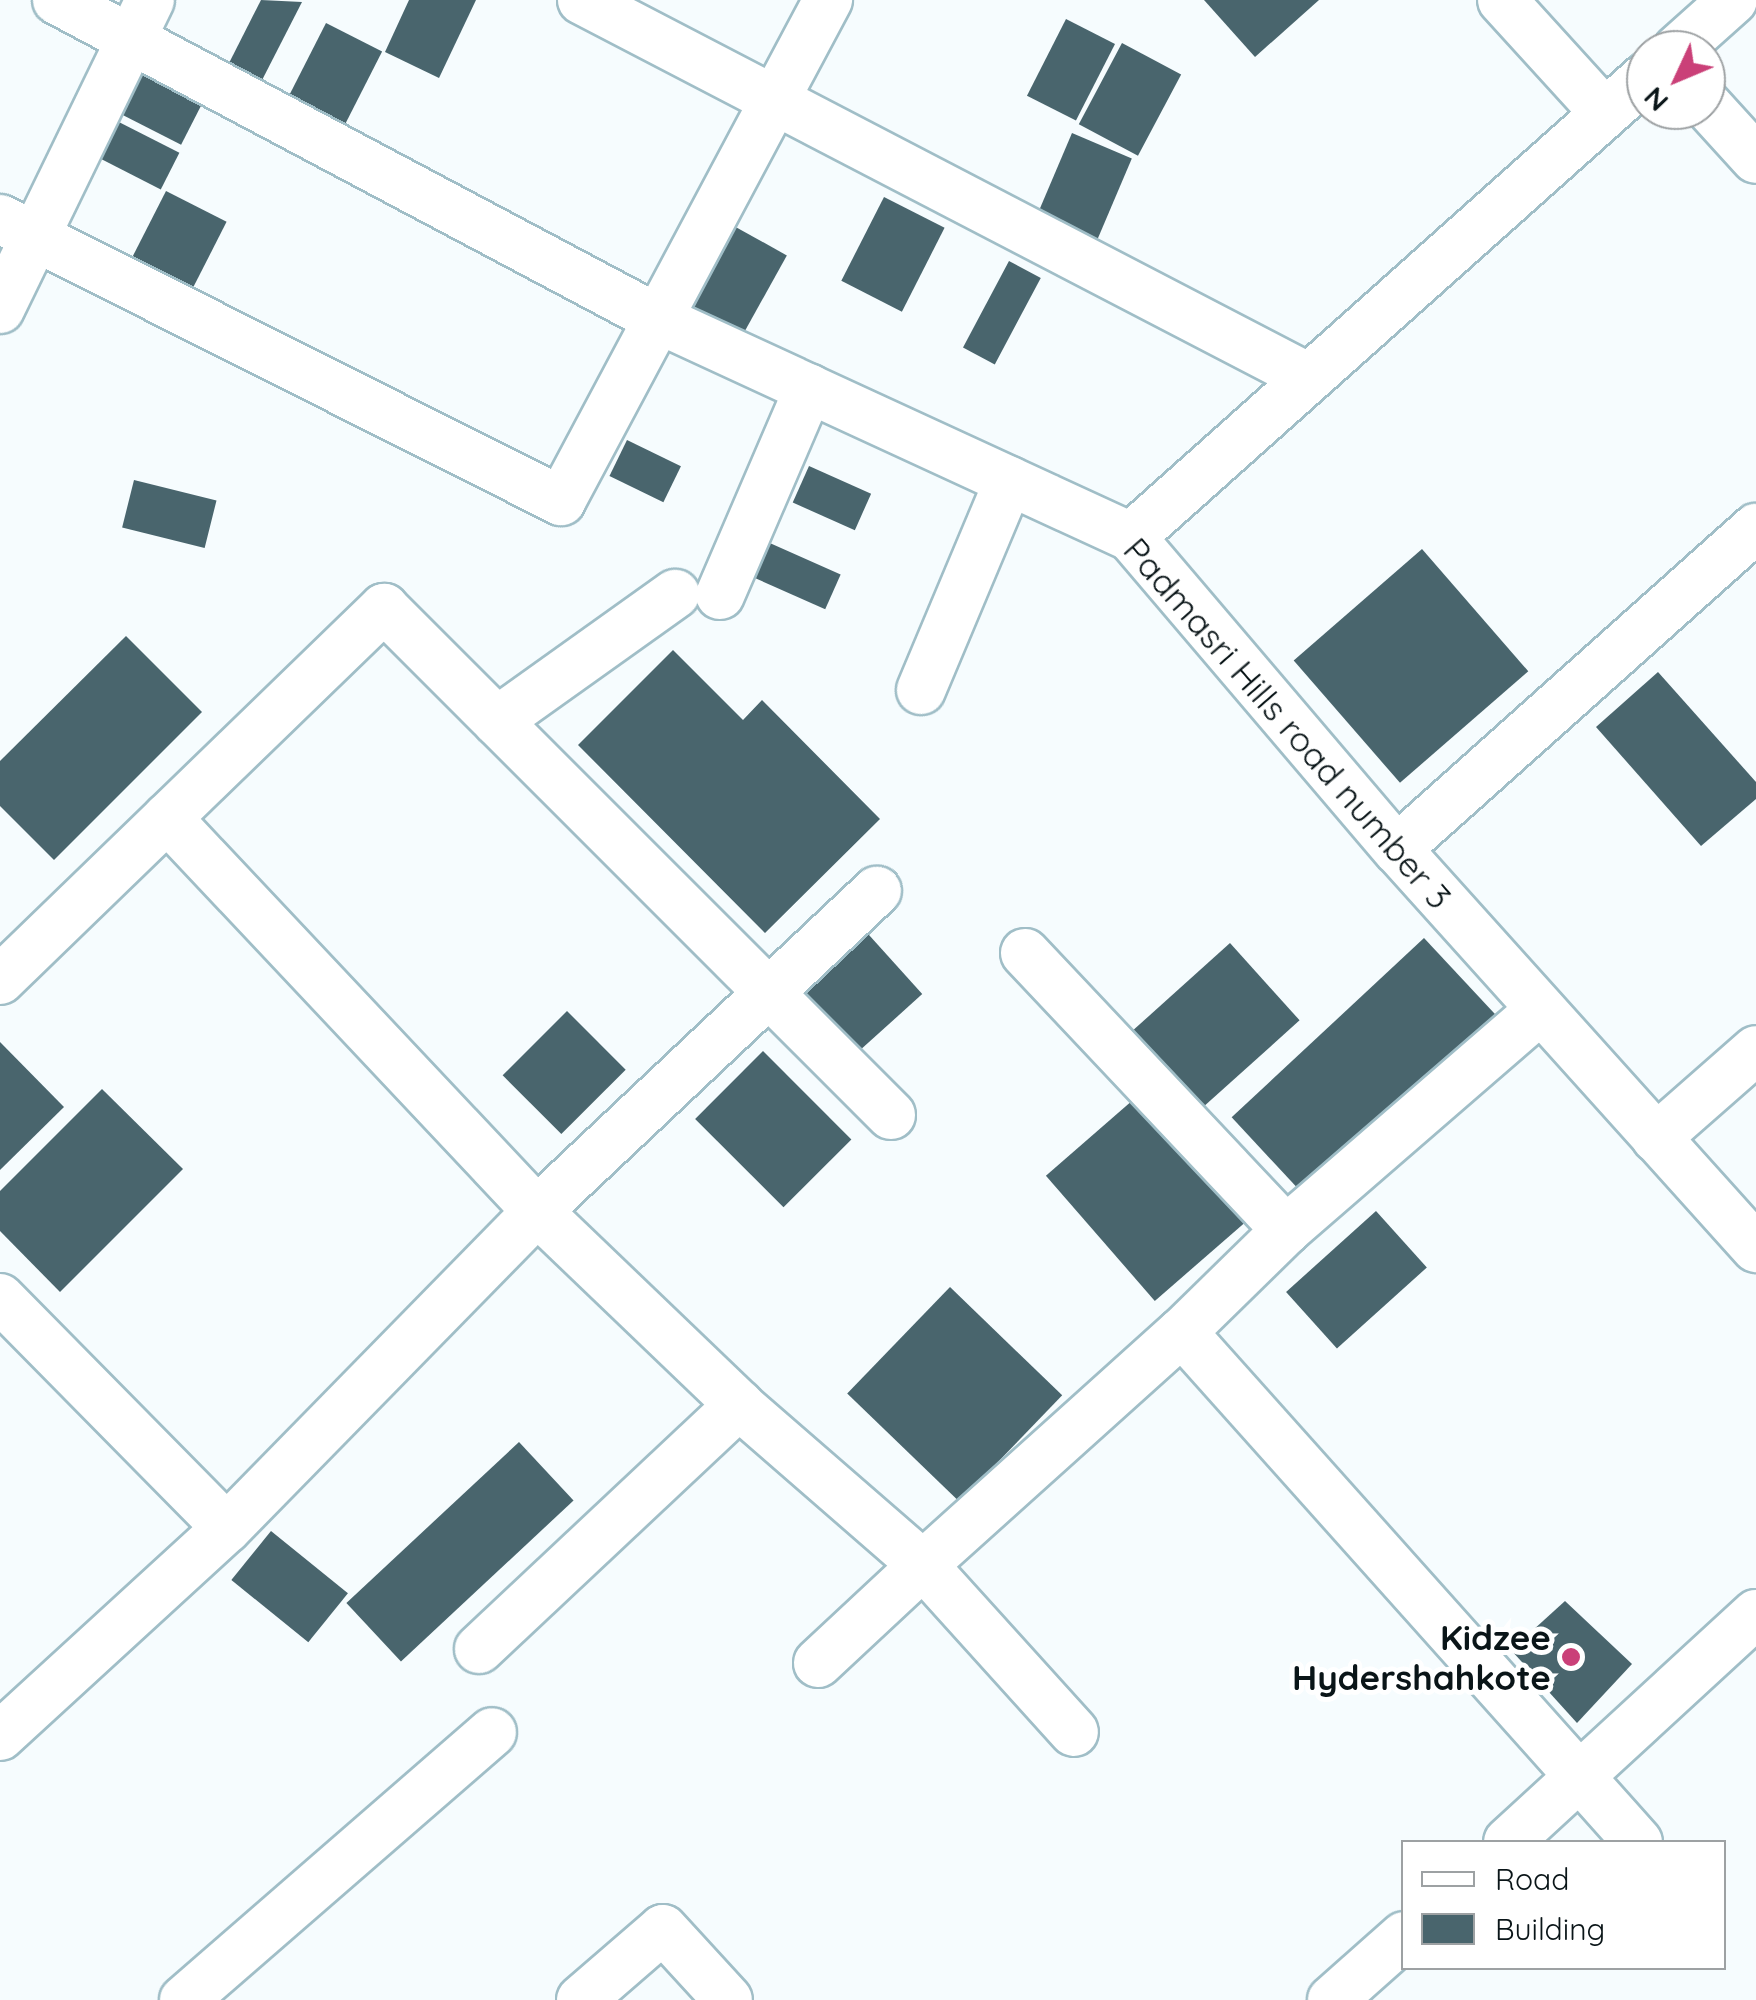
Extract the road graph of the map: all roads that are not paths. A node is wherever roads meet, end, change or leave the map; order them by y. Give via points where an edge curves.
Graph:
1 (57, 0) edge
2 (582, 0) edge
3 (828, 0) edge
4 (1502, 0) edge
5 (1732, 0) edge
6 (140, 20) edge
7 (1698, 30) edge
8 (1626, 95) edge
9 (775, 100) junction
10 (1605, 114) junction
11 (1726, 126) edge
12 (1756, 160) edge
13 (17, 227) edge
14 (0, 309) edge
15 (658, 319) junction
16 (1309, 378) junction
17 (809, 388) junction
18 (1009, 480) junction
19 (1756, 528) edge
20 (1131, 537) junction
21 (921, 690) dead end
22 (497, 721) junction
23 (167, 818) junction
24 (1397, 849) junction
25 (877, 891) dead end
26 (1025, 952) dead end
27 (0, 980) edge
28 (769, 993) junction
29 (1541, 1009) junction
30 (1756, 1050) edge
31 (891, 1115) dead end
32 (1656, 1138) junction
33 (537, 1212) junction
34 (1286, 1230) junction
35 (1756, 1248) edge
36 (0, 1298) edge
37 (1182, 1332) junction
38 (738, 1405) junction
39 (227, 1528) junction
40 (923, 1565) junction
41 (1756, 1614) edge
42 (479, 1649) dead end
43 (818, 1664) dead end
44 (492, 1732) dead end
45 (1074, 1732) dead end
46 (0, 1736) edge
47 (1580, 1778) junction
48 (1510, 1840) edge
49 (1636, 1840) edge
50 (1401, 1939) edge
51 (184, 2000) edge
52 (580, 2000) edge
53 (728, 2000) edge
54 (1332, 2000) edge

1 - 6 street, Padmasri Hills road number 3
2 - 9 street
3 - 9 street
4 - 10 street
5 - 7 street
6 - 13 street
6 - 15 street, Padmasri Hills road number 3
8 - 10 street
9 - 15 street
9 - 16 street
10 - 16 street
11 - 12 street
13 - 14 street
13 - 15 street via 561,502
15 - 17 street, Padmasri Hills road number 3
16 - 20 street
17 - 18 street, Padmasri Hills road number 3
17 - 22 street via 697,594
18 - 20 street, Padmasri Hills road number 3
18 - 21 street
19 - 24 street
20 - 24 street, Padmasri Hills road number 3
22 - 23 street via 384,608
22 - 28 street
23 - 27 street
23 - 33 street
24 - 29 street, Padmasri Hills road number 3
25 - 28 street
26 - 34 street
28 - 31 street
28 - 33 street
29 - 32 street, Padmasri Hills road number 3
29 - 34 street
30 - 32 street
32 - 35 street, Padmasri Hills road number 3
33 - 38 street
33 - 39 street
34 - 37 street
36 - 39 street
37 - 40 street
37 - 47 street
38 - 40 street
38 - 42 street
39 - 46 street
40 - 43 street
40 - 45 street
41 - 47 street
44 - 51 street
47 - 48 street
47 - 49 street
50 - 54 street
52 - 53 street via 663,1928

